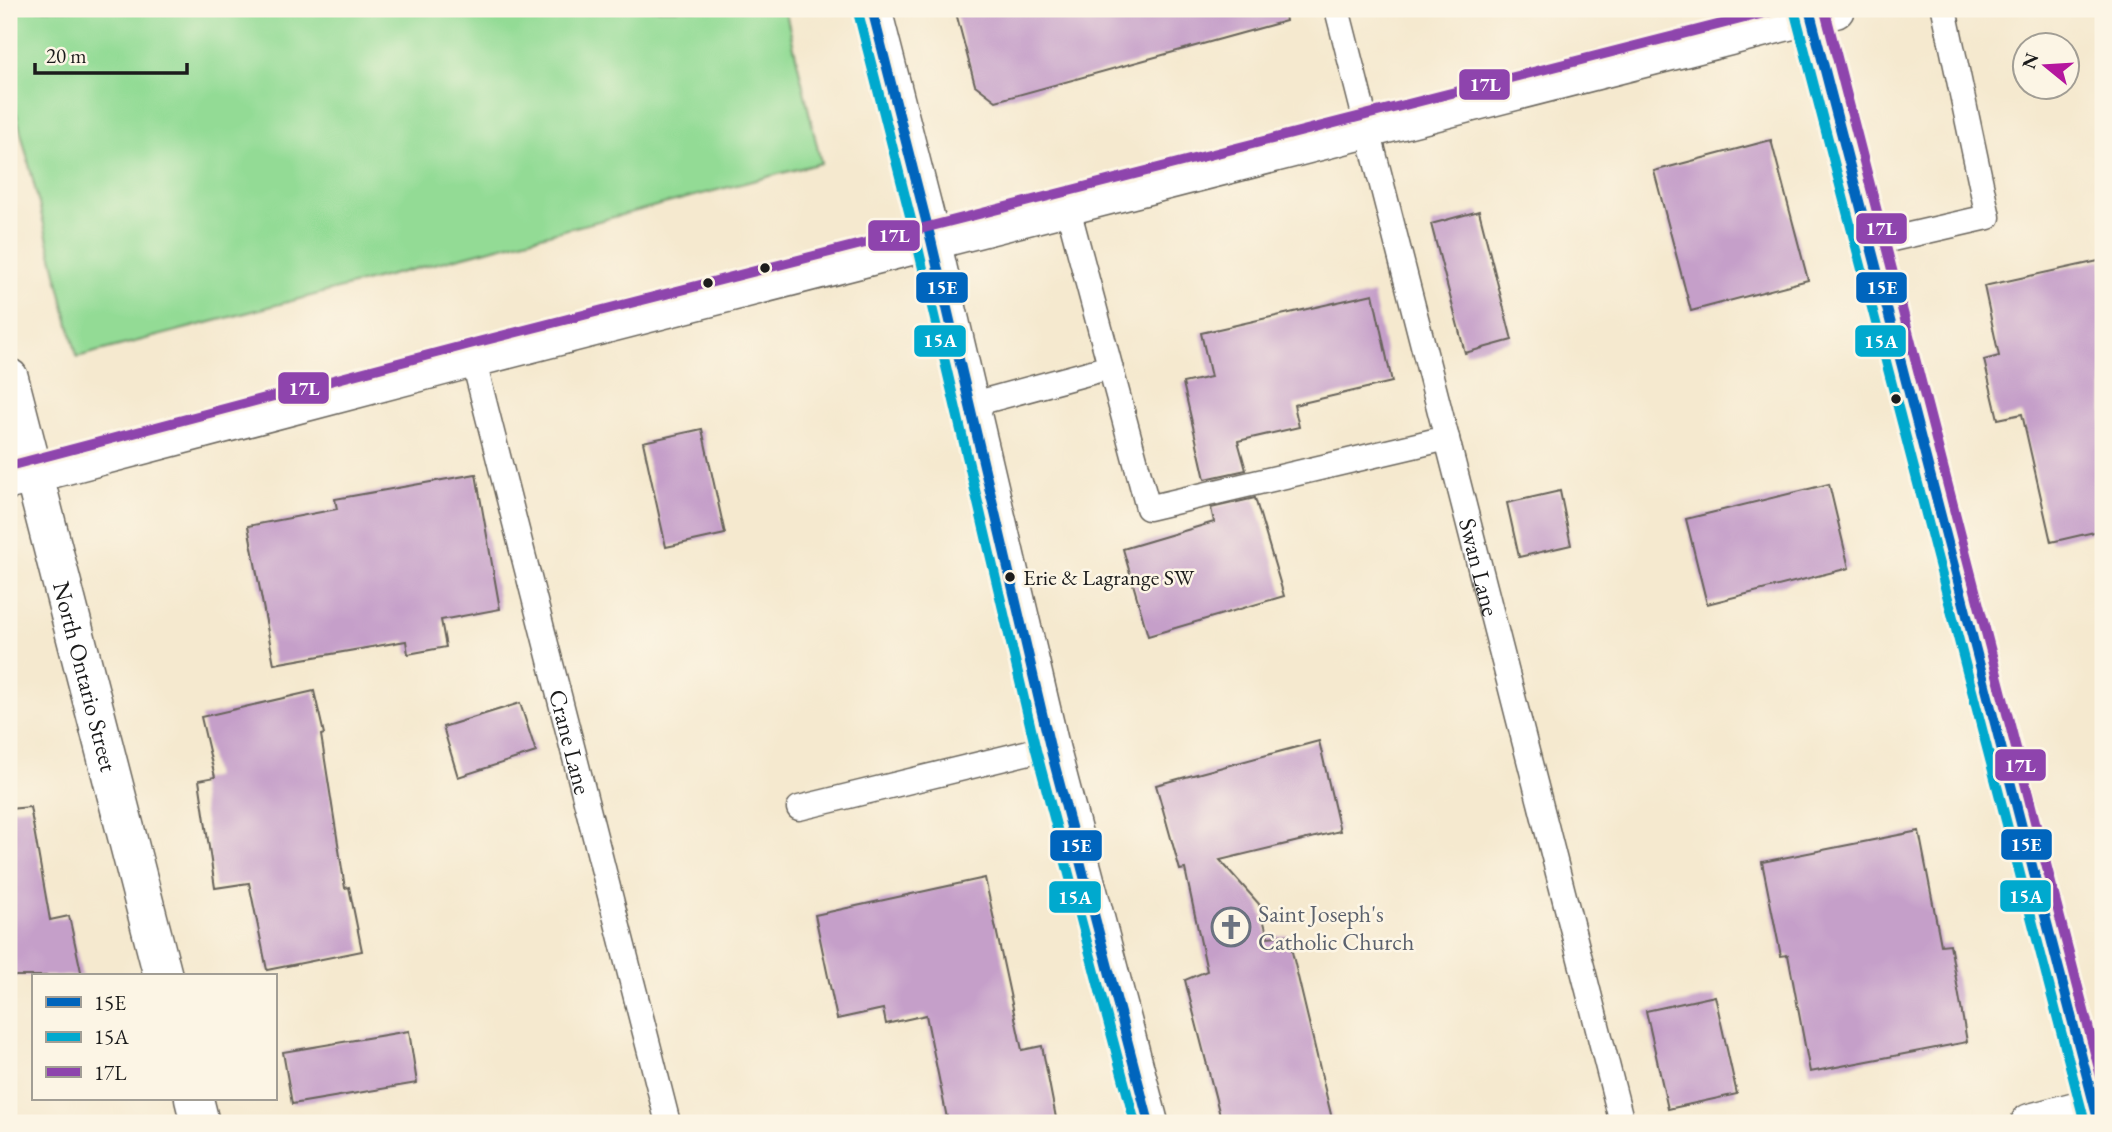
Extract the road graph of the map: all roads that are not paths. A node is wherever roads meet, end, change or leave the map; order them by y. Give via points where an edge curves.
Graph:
1 (872, 9) edge
2 (1337, 9) edge
3 (1944, 9) edge
4 (1819, 11) edge
5 (1367, 129) junction
6 (1067, 205) junction
7 (932, 240) junction
8 (1870, 244) junction
9 (473, 358) junction
10 (1110, 367) junction
11 (9, 378) edge
12 (970, 405) junction
13 (1447, 438) junction
14 (21, 477) edge
15 (1050, 747) junction
16 (799, 808) dead end
17 (162, 974) edge
18 (194, 1100) edge
19 (2099, 1111) edge
20 (200, 1123) edge
21 (668, 1123) edge
22 (1149, 1123) edge
23 (1622, 1123) edge
24 (2030, 1123) edge

1 - 7 street
2 - 5 lane, Swan Lane
3 - 8 lane via 1988,217
4 - 5 street
4 - 8 street
5 - 6 street
5 - 13 lane, Swan Lane
6 - 7 street
6 - 10 lane
7 - 9 street
7 - 12 street
8 - 19 street
9 - 14 street
9 - 21 lane, Crane Lane
10 - 12 lane
10 - 13 lane via 1147,508
11 - 14 street, North Ontario Street
12 - 15 street
13 - 23 lane, Swan Lane
14 - 17 street, North Ontario Street
15 - 16 lane
15 - 22 street
18 - 20 street
19 - 24 street

